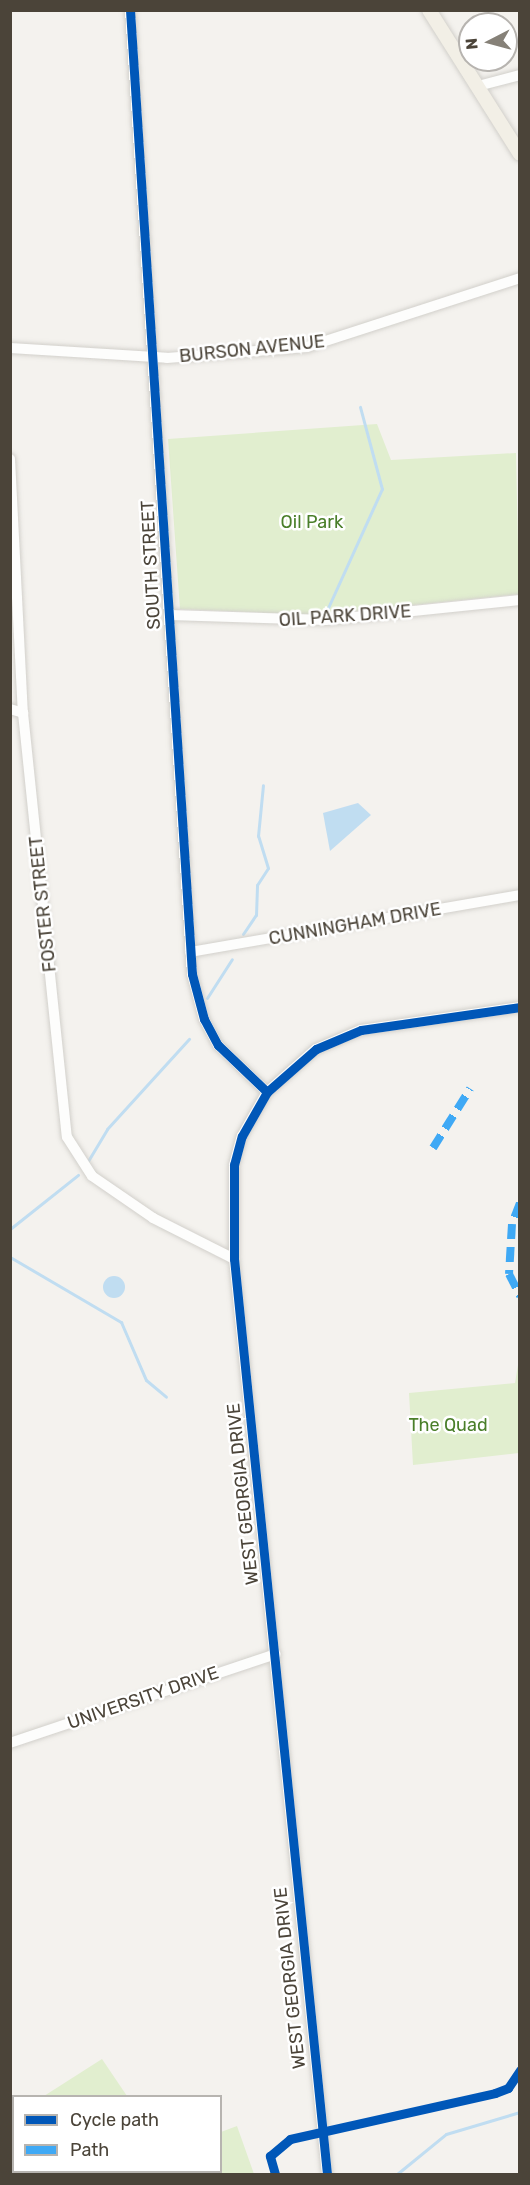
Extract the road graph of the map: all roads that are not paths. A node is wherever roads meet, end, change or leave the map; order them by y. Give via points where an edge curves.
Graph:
1 (130, 10) edge
2 (429, 10) edge
3 (519, 75) edge
4 (478, 86) junction
5 (519, 154) edge
6 (519, 279) edge
7 (10, 348) edge
8 (155, 357) junction
9 (10, 459) edge
10 (11, 481) edge
11 (519, 600) edge
12 (170, 615) junction
13 (10, 709) edge
14 (23, 713) junction
15 (519, 894) edge
16 (190, 952) junction
17 (519, 1006) edge
18 (267, 1092) junction
19 (234, 1259) junction
20 (276, 1653) junction
21 (10, 1743) edge
22 (327, 2175) edge

1 - 8 street, SOUTH STREET
2 - 4 main road
3 - 4 street
4 - 5 main road
6 - 8 street, BURSON AVENUE via 328,343
7 - 8 street, BURSON AVENUE
8 - 12 street, SOUTH STREET
9 - 10 street, FOSTER STREET
10 - 14 street, FOSTER STREET
11 - 12 street, OIL PARK DRIVE via 326,620
12 - 16 street, SOUTH STREET
13 - 14 street
14 - 19 street, FOSTER STREET via 67,1137 92,1176 162,1223
15 - 16 street, CUNNINGHAM DRIVE
16 - 18 street, SOUTH STREET via 199,1005 210,1031 231,1061
17 - 18 street, WEST GEORGIA DRIVE via 337,1037 296,1062
18 - 19 street, WEST GEORGIA DRIVE via 242,1136 234,1165
19 - 20 street, WEST GEORGIA DRIVE
20 - 21 street, UNIVERSITY DRIVE
20 - 22 street, WEST GEORGIA DRIVE

